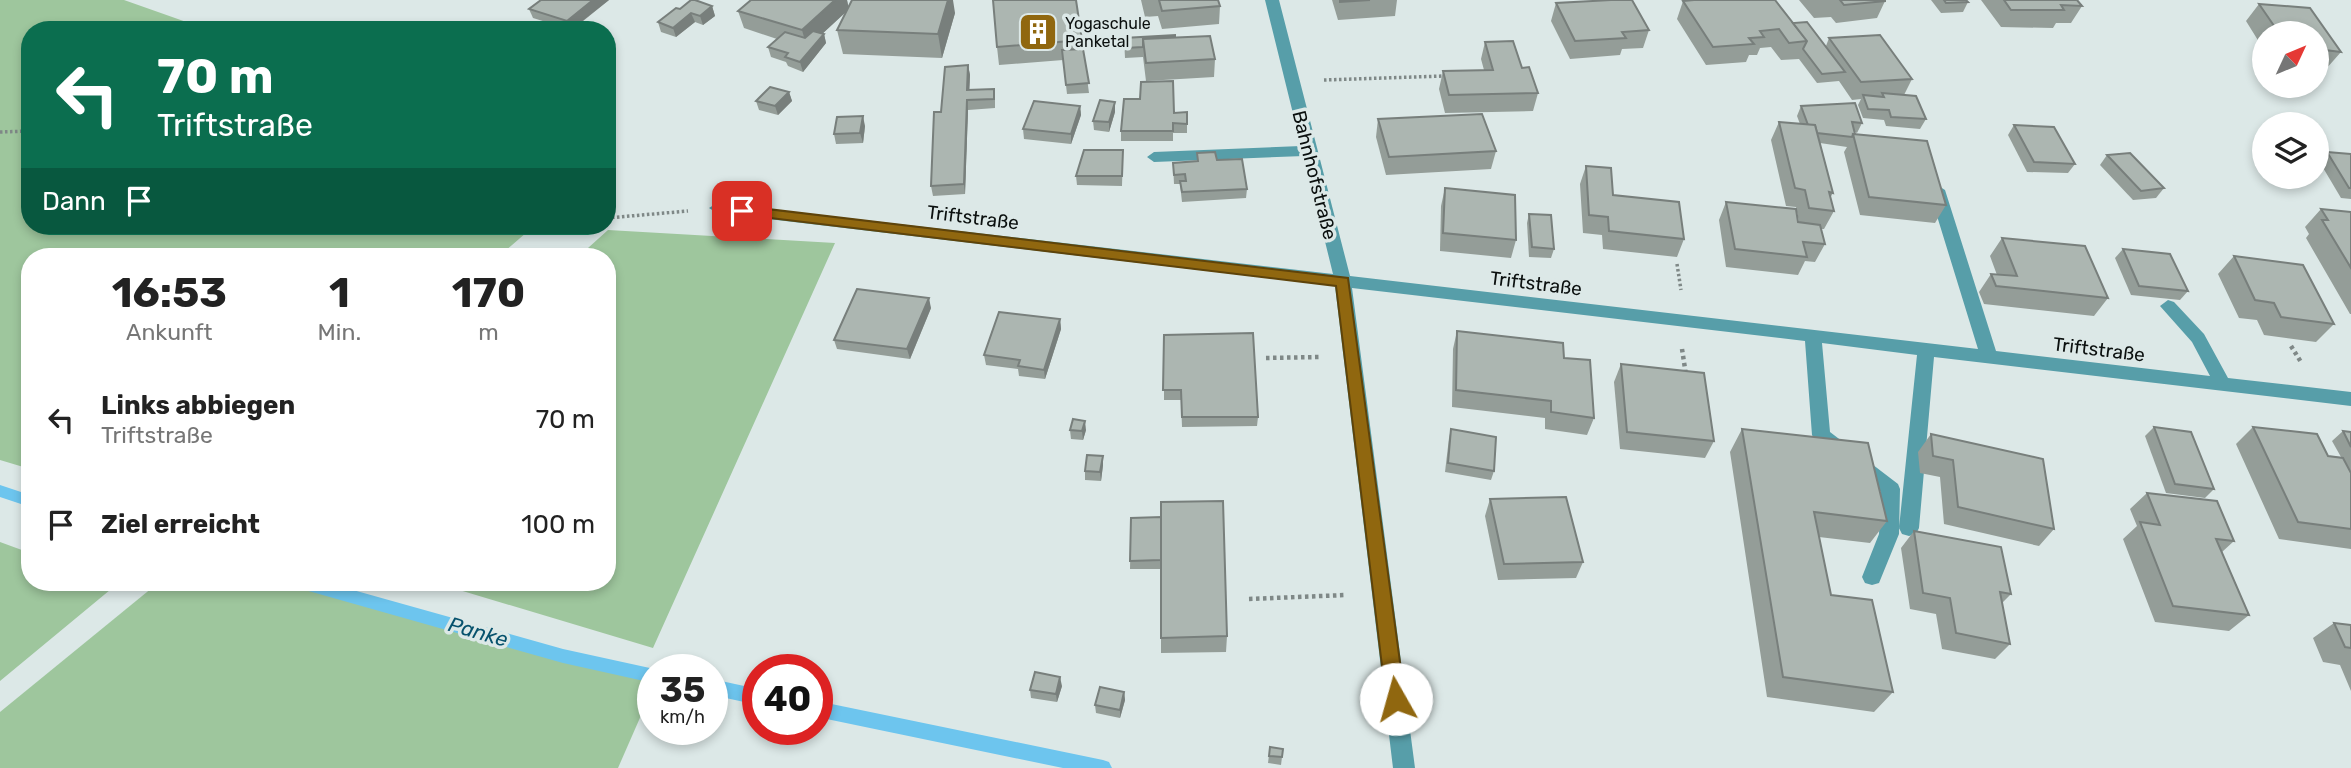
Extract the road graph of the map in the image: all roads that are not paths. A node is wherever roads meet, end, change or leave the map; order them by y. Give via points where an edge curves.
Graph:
1 (1272, 0) edge
2 (1309, 151) junction
3 (1154, 157) dead end
4 (1932, 173) edge
5 (717, 208) road end
6 (1343, 282) junction
7 (2168, 306) dead end
8 (1813, 337) junction
9 (1926, 350) junction
10 (1989, 357) junction
11 (2223, 384) junction
12 (2351, 399) edge
13 (1909, 528) dead end
14 (1872, 578) dead end
15 (1404, 768) edge

1 - 2 street, Bahnhofstraße
2 - 3 street
2 - 6 street, Bahnhofstraße
4 - 10 street
5 - 6 street, Triftstraße
6 - 8 street, Triftstraße
6 - 15 street, Bahnhofstraße
7 - 11 street via 2198,338
8 - 9 street, Triftstraße
8 - 14 street via 1821,435 1891,489 1889,534
9 - 10 street, Triftstraße
9 - 13 street
10 - 11 street, Triftstraße
11 - 12 street, Triftstraße

